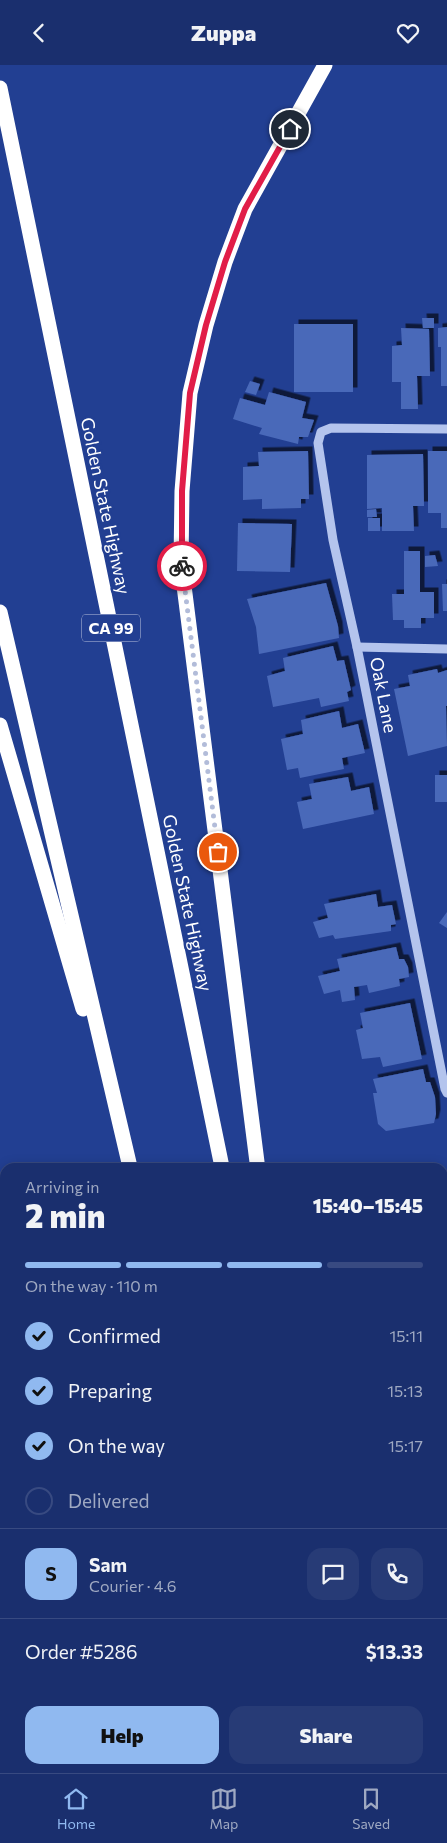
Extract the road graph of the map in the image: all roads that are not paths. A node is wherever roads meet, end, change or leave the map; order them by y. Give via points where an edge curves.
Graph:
1 (325, 65) edge
2 (0, 88) edge
3 (447, 429) edge
4 (0, 612) edge
5 (357, 647) junction
6 (447, 649) edge
7 (0, 725) edge
8 (446, 1091) edge
9 (129, 1163) edge
10 (129, 1163) edge
11 (221, 1163) edge
12 (257, 1163) edge

1 - 12 highway via 245,209 225,262 190,393 182,491 181,561
2 - 11 highway, Golden State Highway / CA 99
3 - 5 lane, Oak Lane via 331,428 321,432 318,443 334,540
4 - 9 highway
5 - 6 lane
5 - 8 lane, Oak Lane
7 - 10 highway

